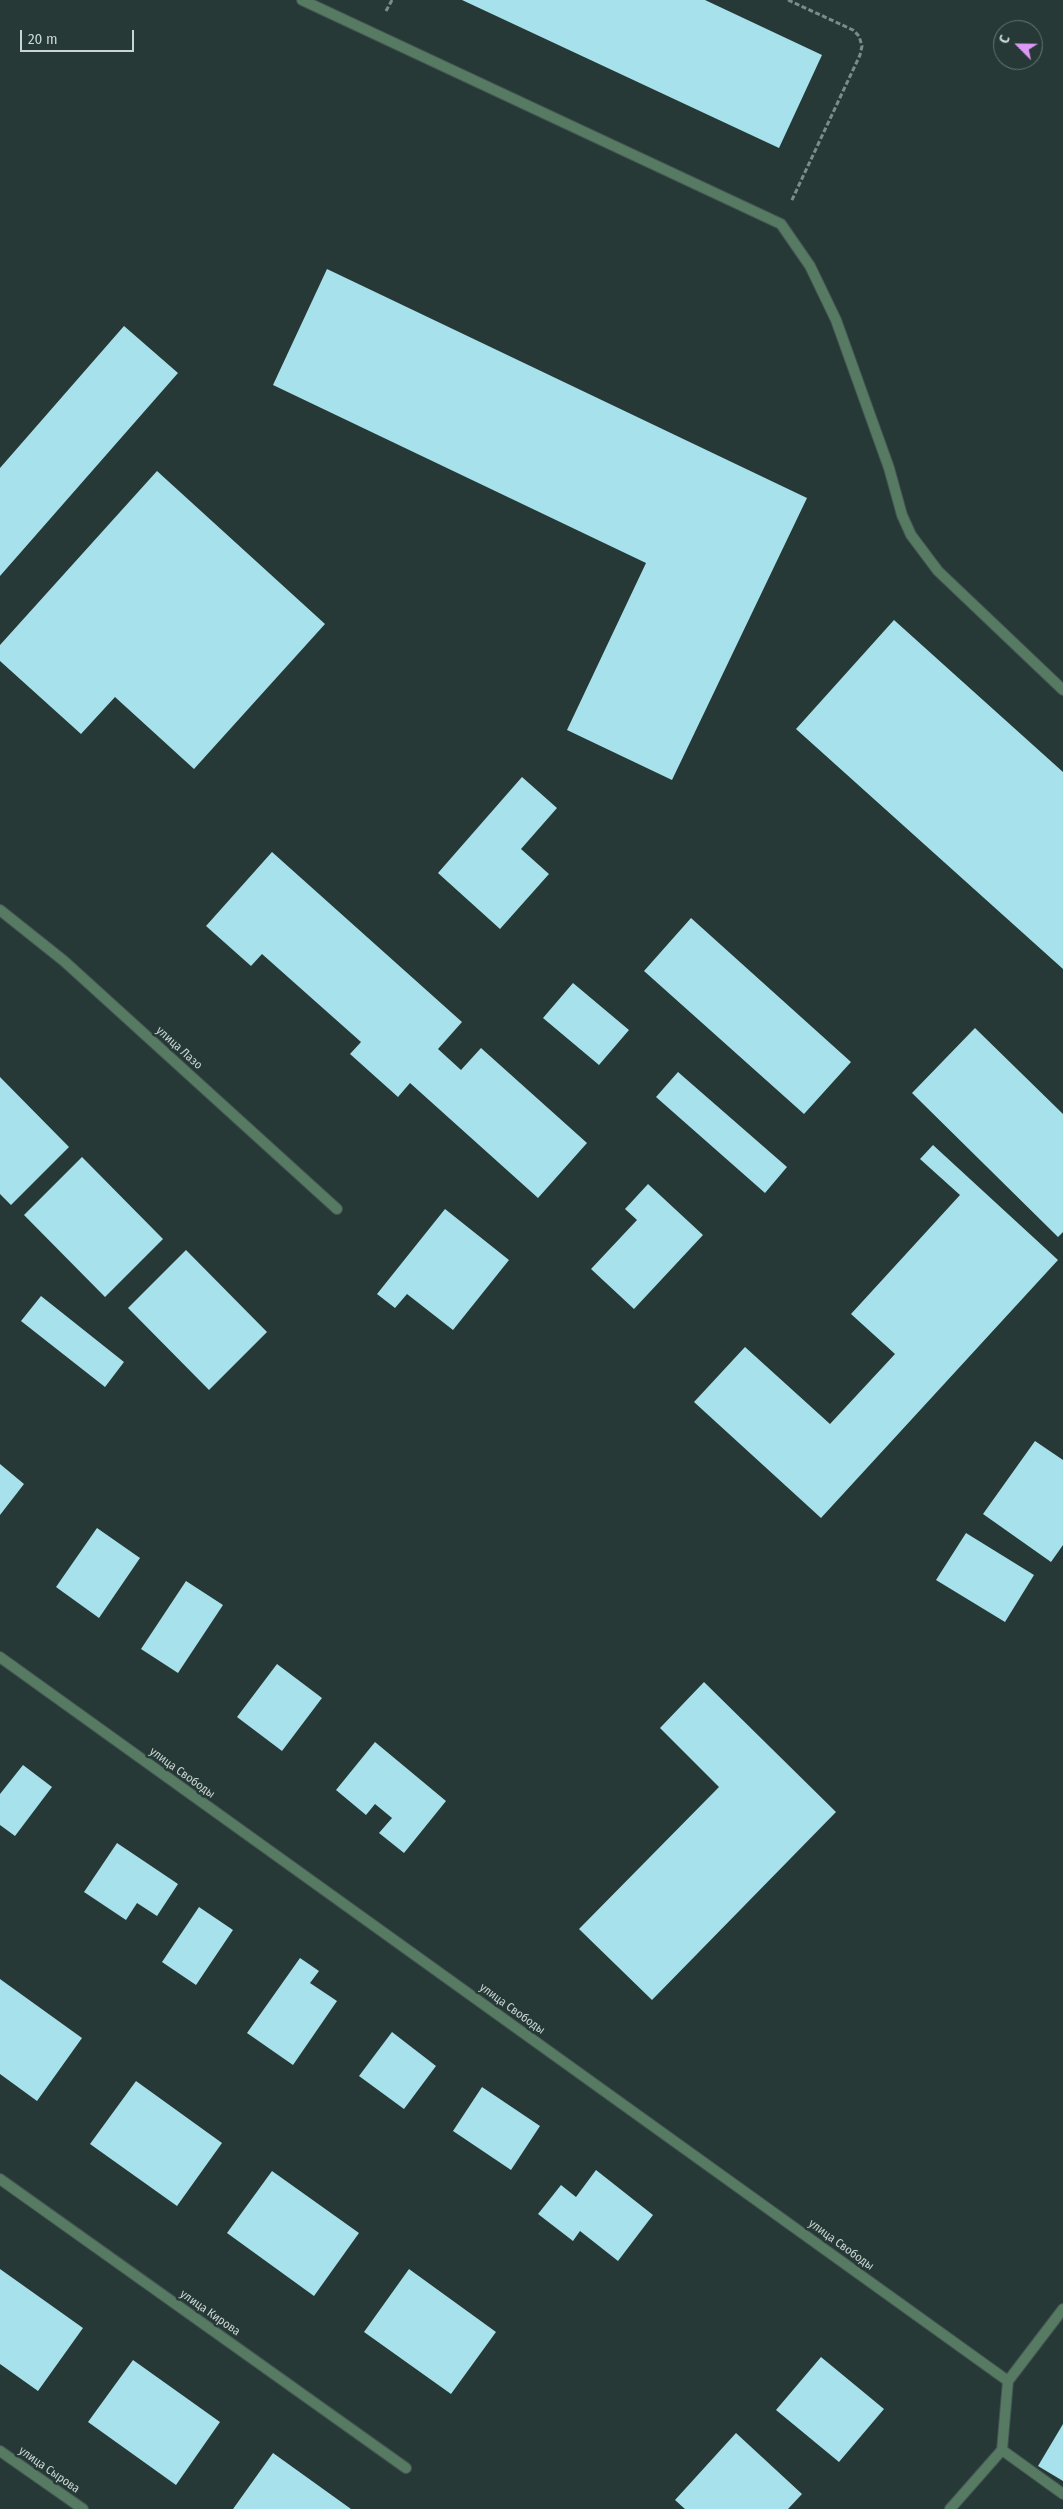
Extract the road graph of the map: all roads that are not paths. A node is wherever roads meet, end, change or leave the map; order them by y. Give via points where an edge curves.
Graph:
1 (302, 0) edge
2 (1063, 690) edge
3 (0, 910) edge
4 (337, 1209) dead end
5 (0, 1657) edge
6 (0, 2179) edge
7 (1063, 2309) edge
8 (1008, 2381) junction
9 (1002, 2450) junction
10 (0, 2451) edge
11 (406, 2468) dead end
12 (1063, 2494) edge
13 (83, 2509) edge
14 (950, 2509) edge

1 - 2 street via 781,224 810,266 836,320 911,534 938,571
3 - 4 street, улица Лазо via 64,960
5 - 8 street, улица Свободы
6 - 11 street, улица Кирова
7 - 8 street
8 - 9 street
9 - 12 street
9 - 14 street
10 - 13 street, улица Сырова

